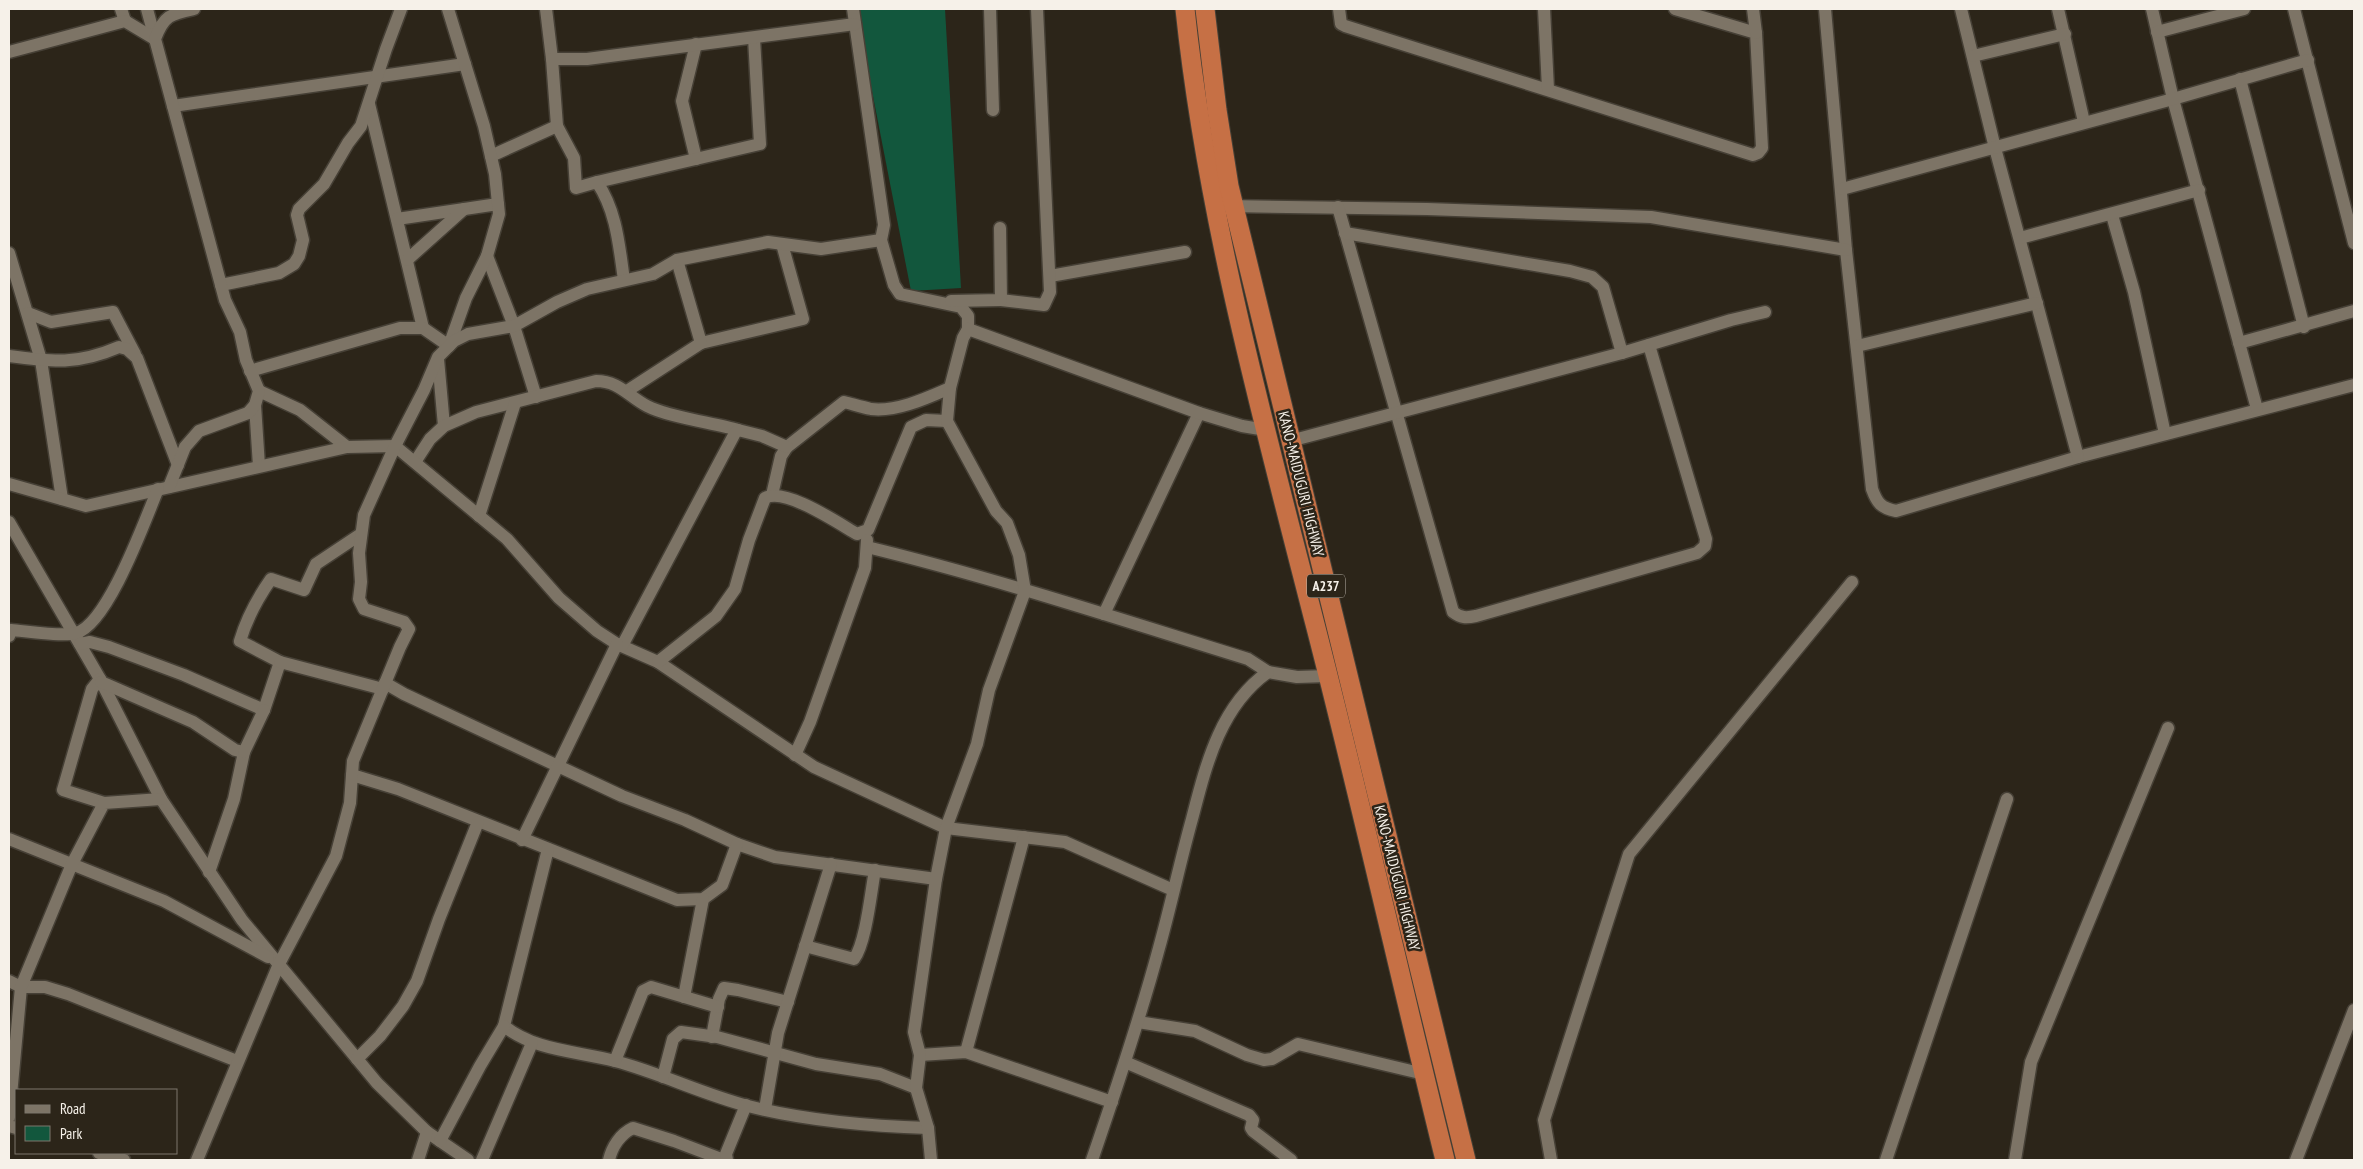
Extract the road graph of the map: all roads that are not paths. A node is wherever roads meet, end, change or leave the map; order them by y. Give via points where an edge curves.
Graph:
1 (147, 9) edge
2 (194, 9) edge
3 (401, 9) edge
4 (448, 9) edge
5 (546, 9) edge
6 (853, 9) edge
7 (990, 9) edge
8 (1037, 9) edge
9 (1185, 9) edge
10 (1205, 9) edge
11 (1338, 9) edge
12 (1544, 9) edge
13 (1675, 9) edge
14 (1753, 9) edge
15 (1825, 9) edge
16 (1961, 9) edge
17 (2058, 9) edge
18 (2152, 9) edge
19 (2244, 9) edge
20 (2294, 9) edge
21 (174, 11) edge
22 (123, 15) edge
23 (856, 24) junction
24 (2157, 32) junction
25 (1756, 34) junction
26 (2064, 34) junction
27 (754, 38) junction
28 (156, 39) junction
29 (696, 44) junction
30 (9, 52) edge
31 (1973, 56) junction
32 (552, 59) junction
33 (2308, 60) junction
34 (465, 64) junction
35 (377, 77) junction
36 (2240, 79) junction
37 (1548, 89) junction
38 (2173, 100) junction
39 (369, 103) junction
40 (173, 106) junction
41 (993, 110) dead end
42 (2084, 122) junction
43 (557, 126) junction
44 (1995, 148) junction
45 (491, 156) junction
46 (696, 159) junction
47 (598, 182) junction
48 (1842, 189) junction
49 (2199, 190) junction
50 (498, 204) junction
51 (1233, 205) junction
52 (1338, 207) junction
53 (464, 209) junction
54 (1214, 209) junction
55 (2112, 215) junction
56 (397, 219) junction
57 (1000, 228) dead end
58 (1345, 233) junction
59 (2020, 238) junction
60 (880, 240) junction
61 (2354, 243) edge
62 (782, 244) junction
63 (1846, 250) junction
64 (1185, 252) dead end
65 (9, 253) edge
66 (486, 256) junction
67 (407, 260) junction
68 (678, 260) junction
69 (1050, 276) junction
70 (624, 280) junction
71 (221, 285) junction
72 (1001, 300) junction
73 (941, 302) junction
74 (2037, 303) junction
75 (2354, 311) edge
76 (1765, 312) dead end
77 (28, 313) junction
78 (514, 326) junction
79 (2304, 327) junction
80 (423, 328) junction
81 (968, 329) junction
82 (701, 343) junction
83 (2240, 343) junction
84 (1649, 345) junction
85 (449, 346) junction
86 (1858, 346) junction
87 (1622, 353) junction
88 (9, 356) edge
89 (137, 358) junction
90 (438, 358) junction
91 (41, 360) junction
92 (250, 370) junction
93 (2354, 385) edge
94 (950, 388) junction
95 (259, 391) junction
96 (627, 391) junction
97 (536, 397) junction
98 (515, 403) junction
99 (255, 405) junction
100 (2257, 409) junction
101 (1199, 413) junction
102 (1396, 413) junction
103 (948, 421) junction
104 (444, 426) junction
105 (738, 430) junction
106 (1266, 430) junction
107 (2165, 434) junction
108 (1290, 441) junction
109 (395, 446) junction
110 (347, 447) junction
111 (787, 447) junction
112 (2078, 457) junction
113 (414, 462) junction
114 (178, 464) junction
115 (259, 466) junction
116 (9, 484) edge
117 (163, 488) junction
118 (772, 495) junction
119 (62, 499) junction
120 (479, 516) junction
121 (9, 522) edge
122 (868, 530) junction
123 (361, 534) junction
124 (866, 547) junction
125 (1852, 582) dead end
126 (1025, 591) junction
127 (1104, 614) junction
128 (9, 631) edge
129 (78, 639) junction
130 (620, 645) junction
131 (280, 662) junction
132 (658, 662) junction
133 (1268, 672) junction
134 (1328, 676) junction
135 (100, 680) junction
136 (384, 686) junction
137 (264, 710) junction
138 (2168, 728) dead end
139 (244, 752) junction
140 (795, 755) junction
141 (558, 765) junction
142 (352, 775) junction
143 (160, 799) junction
144 (2007, 799) dead end
145 (104, 803) junction
146 (478, 822) junction
147 (946, 828) junction
148 (1024, 837) junction
149 (9, 839) edge
150 (522, 840) junction
151 (737, 844) junction
152 (548, 849) junction
153 (72, 864) junction
154 (830, 864) junction
155 (874, 870) junction
156 (209, 872) junction
157 (936, 879) junction
158 (1173, 890) junction
159 (703, 898) junction
160 (805, 946) junction
161 (279, 964) junction
162 (9, 981) edge
163 (21, 987) junction
164 (684, 997) junction
165 (788, 1002) junction
166 (718, 1007) junction
167 (2354, 1010) edge
168 (1138, 1022) junction
169 (504, 1026) junction
170 (712, 1036) junction
171 (532, 1043) junction
172 (966, 1052) junction
173 (775, 1053) junction
174 (920, 1055) junction
175 (357, 1059) junction
176 (237, 1061) junction
177 (615, 1061) junction
178 (1125, 1062) junction
179 (1424, 1074) junction
180 (663, 1077) junction
181 (916, 1088) junction
182 (1112, 1102) junction
183 (746, 1105) junction
184 (765, 1110) junction
185 (9, 1117) edge
186 (928, 1128) junction
187 (427, 1132) junction
188 (440, 1141) junction
189 (103, 1154) edge
190 (124, 1160) edge
191 (197, 1160) edge
192 (418, 1160) edge
193 (468, 1160) edge
194 (482, 1160) edge
195 (609, 1160) edge
196 (726, 1160) edge
197 (931, 1160) edge
198 (1092, 1160) edge
199 (1291, 1160) edge
200 (1445, 1160) edge
201 (1466, 1160) edge
202 (1550, 1160) edge
203 (1886, 1160) edge
204 (2014, 1160) edge
205 (2296, 1160) edge

1 - 28 street
2 - 21 street
3 - 35 street
4 - 34 street
5 - 32 street
6 - 23 street
7 - 41 street
8 - 69 street
9 - 54 highway, KANO-MAIDUGURI HIGHWAY / A237 via 1192,82
10 - 51 highway, KANO-MAIDUGURI HIGHWAY / A237
11 - 37 street via 1341,24 1345,26
12 - 37 street
13 - 25 street
14 - 25 street
15 - 48 street
16 - 31 street
17 - 26 street
18 - 24 street
19 - 24 street
20 - 33 street
21 - 28 street via 160,25
22 - 28 street
22 - 30 street
23 - 27 street
23 - 60 street via 884,225
24 - 38 street
25 - 37 street via 1762,148 1753,155
26 - 31 street
26 - 42 street
27 - 29 street
27 - 46 street via 760,144
28 - 40 street
29 - 32 street via 587,59
29 - 46 street via 682,100
31 - 44 street
32 - 43 street
33 - 36 street
33 - 61 street
34 - 35 street
34 - 45 street
35 - 39 street
35 - 40 street
36 - 38 street
36 - 79 street
38 - 42 street
38 - 49 street
39 - 56 street
39 - 71 street via 361,126 332,172 299,209 297,215 303,240 294,264 279,273
40 - 71 street
42 - 44 street
43 - 45 street
43 - 47 street via 574,158 576,188
44 - 48 street
44 - 59 street
45 - 50 street
46 - 47 street
47 - 70 street via 615,217
48 - 63 street
49 - 55 street
49 - 83 street
50 - 53 street
50 - 66 street via 499,214
51 - 52 street
51 - 54 street
51 - 108 highway, KANO-MAIDUGURI HIGHWAY / A237
52 - 58 street
52 - 63 street via 1651,217
53 - 56 street
53 - 67 street
54 - 106 highway, KANO-MAIDUGURI HIGHWAY / A237
55 - 59 street
55 - 107 street via 2134,292
56 - 67 street
57 - 72 street
58 - 87 street via 1592,277 1602,287
58 - 102 street
59 - 74 street
60 - 62 street via 821,249
60 - 73 street via 894,285 900,294
62 - 68 street via 768,242
62 - 82 street via 803,319
63 - 86 street
64 - 69 street
65 - 77 street
66 - 78 street
66 - 85 street via 466,298
67 - 80 street
68 - 70 street via 653,274
68 - 82 street
69 - 72 street via 1050,292 1044,306
70 - 78 street via 587,289
71 - 92 street via 240,332
72 - 73 street
73 - 81 street via 961,307 968,316
74 - 86 street
74 - 112 street
75 - 79 street
76 - 84 street
77 - 89 street via 51,322 112,312
77 - 91 street
78 - 85 street via 468,334
78 - 97 street
79 - 83 street
80 - 85 street
80 - 92 street via 400,328
81 - 94 street
81 - 101 street
82 - 96 street
83 - 100 street
84 - 87 street
84 - 102 street via 1706,538 1705,546 1696,553 1476,616 1465,618 1454,612
85 - 90 street
86 - 112 street via 1872,489 1876,502 1884,509 1896,511
87 - 102 street
88 - 91 street
89 - 91 street via 119,347 75,361
89 - 114 street
90 - 104 street
90 - 109 street
91 - 119 street
92 - 95 street
93 - 100 street
94 - 103 street
94 - 111 street via 924,400 884,409 844,402
95 - 99 street
95 - 110 street via 300,410
96 - 97 street via 607,381 596,381
96 - 105 street via 647,406
97 - 98 street
98 - 104 street via 476,412
98 - 120 street
99 - 114 street via 248,413 199,431 185,447
99 - 115 street
100 - 107 street
101 - 106 street
101 - 127 street
102 - 108 street
103 - 122 street via 926,420 911,427
103 - 126 street via 996,511 1007,523 1019,555
104 - 113 street
105 - 111 street
105 - 130 street via 715,466
106 - 134 highway, KANO-MAIDUGURI HIGHWAY / A237
107 - 112 street
108 - 201 highway, KANO-MAIDUGURI HIGHWAY / A237
109 - 110 street
109 - 113 street
109 - 123 street via 364,515
110 - 115 street
111 - 118 street via 781,456
113 - 120 street
114 - 117 street
115 - 117 street
116 - 119 street
117 - 119 street via 86,506
117 - 129 street via 118,582 98,615
118 - 122 street via 812,508 857,534
118 - 132 street via 765,498 735,590 716,616
120 - 130 street via 507,539 560,598 597,631
121 - 129 street
122 - 124 street
123 - 131 street via 316,564 304,590 271,579 255,602 246,618 240,641
123 - 136 street via 359,599 364,608 404,622 409,629
124 - 126 street
124 - 140 street via 865,568
125 - 202 street via 1629,854 1544,1120
126 - 127 street
126 - 147 street via 989,690 977,744
127 - 133 street via 1248,659
128 - 129 street
129 - 135 street
129 - 137 street via 184,675
130 - 132 street
130 - 141 street
131 - 136 street
131 - 137 street
132 - 140 street
133 - 134 street
133 - 158 street via 1248,687 1217,736
134 - 179 highway, KANO-MAIDUGURI HIGHWAY / A237
135 - 139 street via 193,722 235,750
135 - 143 street
135 - 145 street via 92,688 63,790
136 - 141 street
136 - 142 street via 353,761
137 - 139 street
138 - 204 street via 2031,1062
139 - 156 street via 234,799
140 - 147 street via 814,767
141 - 150 street
141 - 151 street via 622,796
142 - 146 street via 398,789
142 - 161 street via 350,803 336,856
143 - 145 street
143 - 156 street
144 - 203 street
145 - 153 street
146 - 150 street
146 - 175 street via 417,981 404,1006
147 - 148 street
147 - 157 street
148 - 158 street via 1065,842
148 - 172 street
149 - 153 street
150 - 152 street
151 - 154 street via 775,857
151 - 159 street via 722,885
152 - 159 street via 677,900
152 - 169 street
153 - 161 street via 164,901
153 - 163 street
154 - 155 street
154 - 160 street
155 - 157 street
155 - 160 street via 858,954 854,959
156 - 161 street via 242,920
157 - 174 street via 914,1032
158 - 168 street
159 - 164 street
160 - 165 street
161 - 175 street
161 - 176 street
162 - 163 street
163 - 176 street via 45,987 68,994
163 - 185 street
164 - 166 street
164 - 177 street via 651,987 644,991
165 - 166 street via 724,988
165 - 173 street
166 - 170 street
167 - 205 street
168 - 178 street
168 - 179 street via 1195,1031 1264,1060 1272,1059 1298,1044
169 - 171 street
169 - 188 street
170 - 173 street
170 - 180 street via 681,1032 673,1039
171 - 177 street
171 - 194 street
172 - 174 street
172 - 182 street
173 - 181 street via 816,1064 880,1074
173 - 184 street
174 - 181 street
175 - 187 street
176 - 191 street
177 - 180 street
178 - 182 street
178 - 199 street via 1249,1115 1253,1120 1253,1131
179 - 200 highway, KANO-MAIDUGURI HIGHWAY / A237
180 - 183 street
181 - 186 street
182 - 198 street
183 - 184 street
183 - 196 street
184 - 186 street via 866,1126
186 - 197 street
187 - 188 street
187 - 192 street
188 - 193 street
189 - 190 street
195 - 196 street via 624,1132 632,1128

